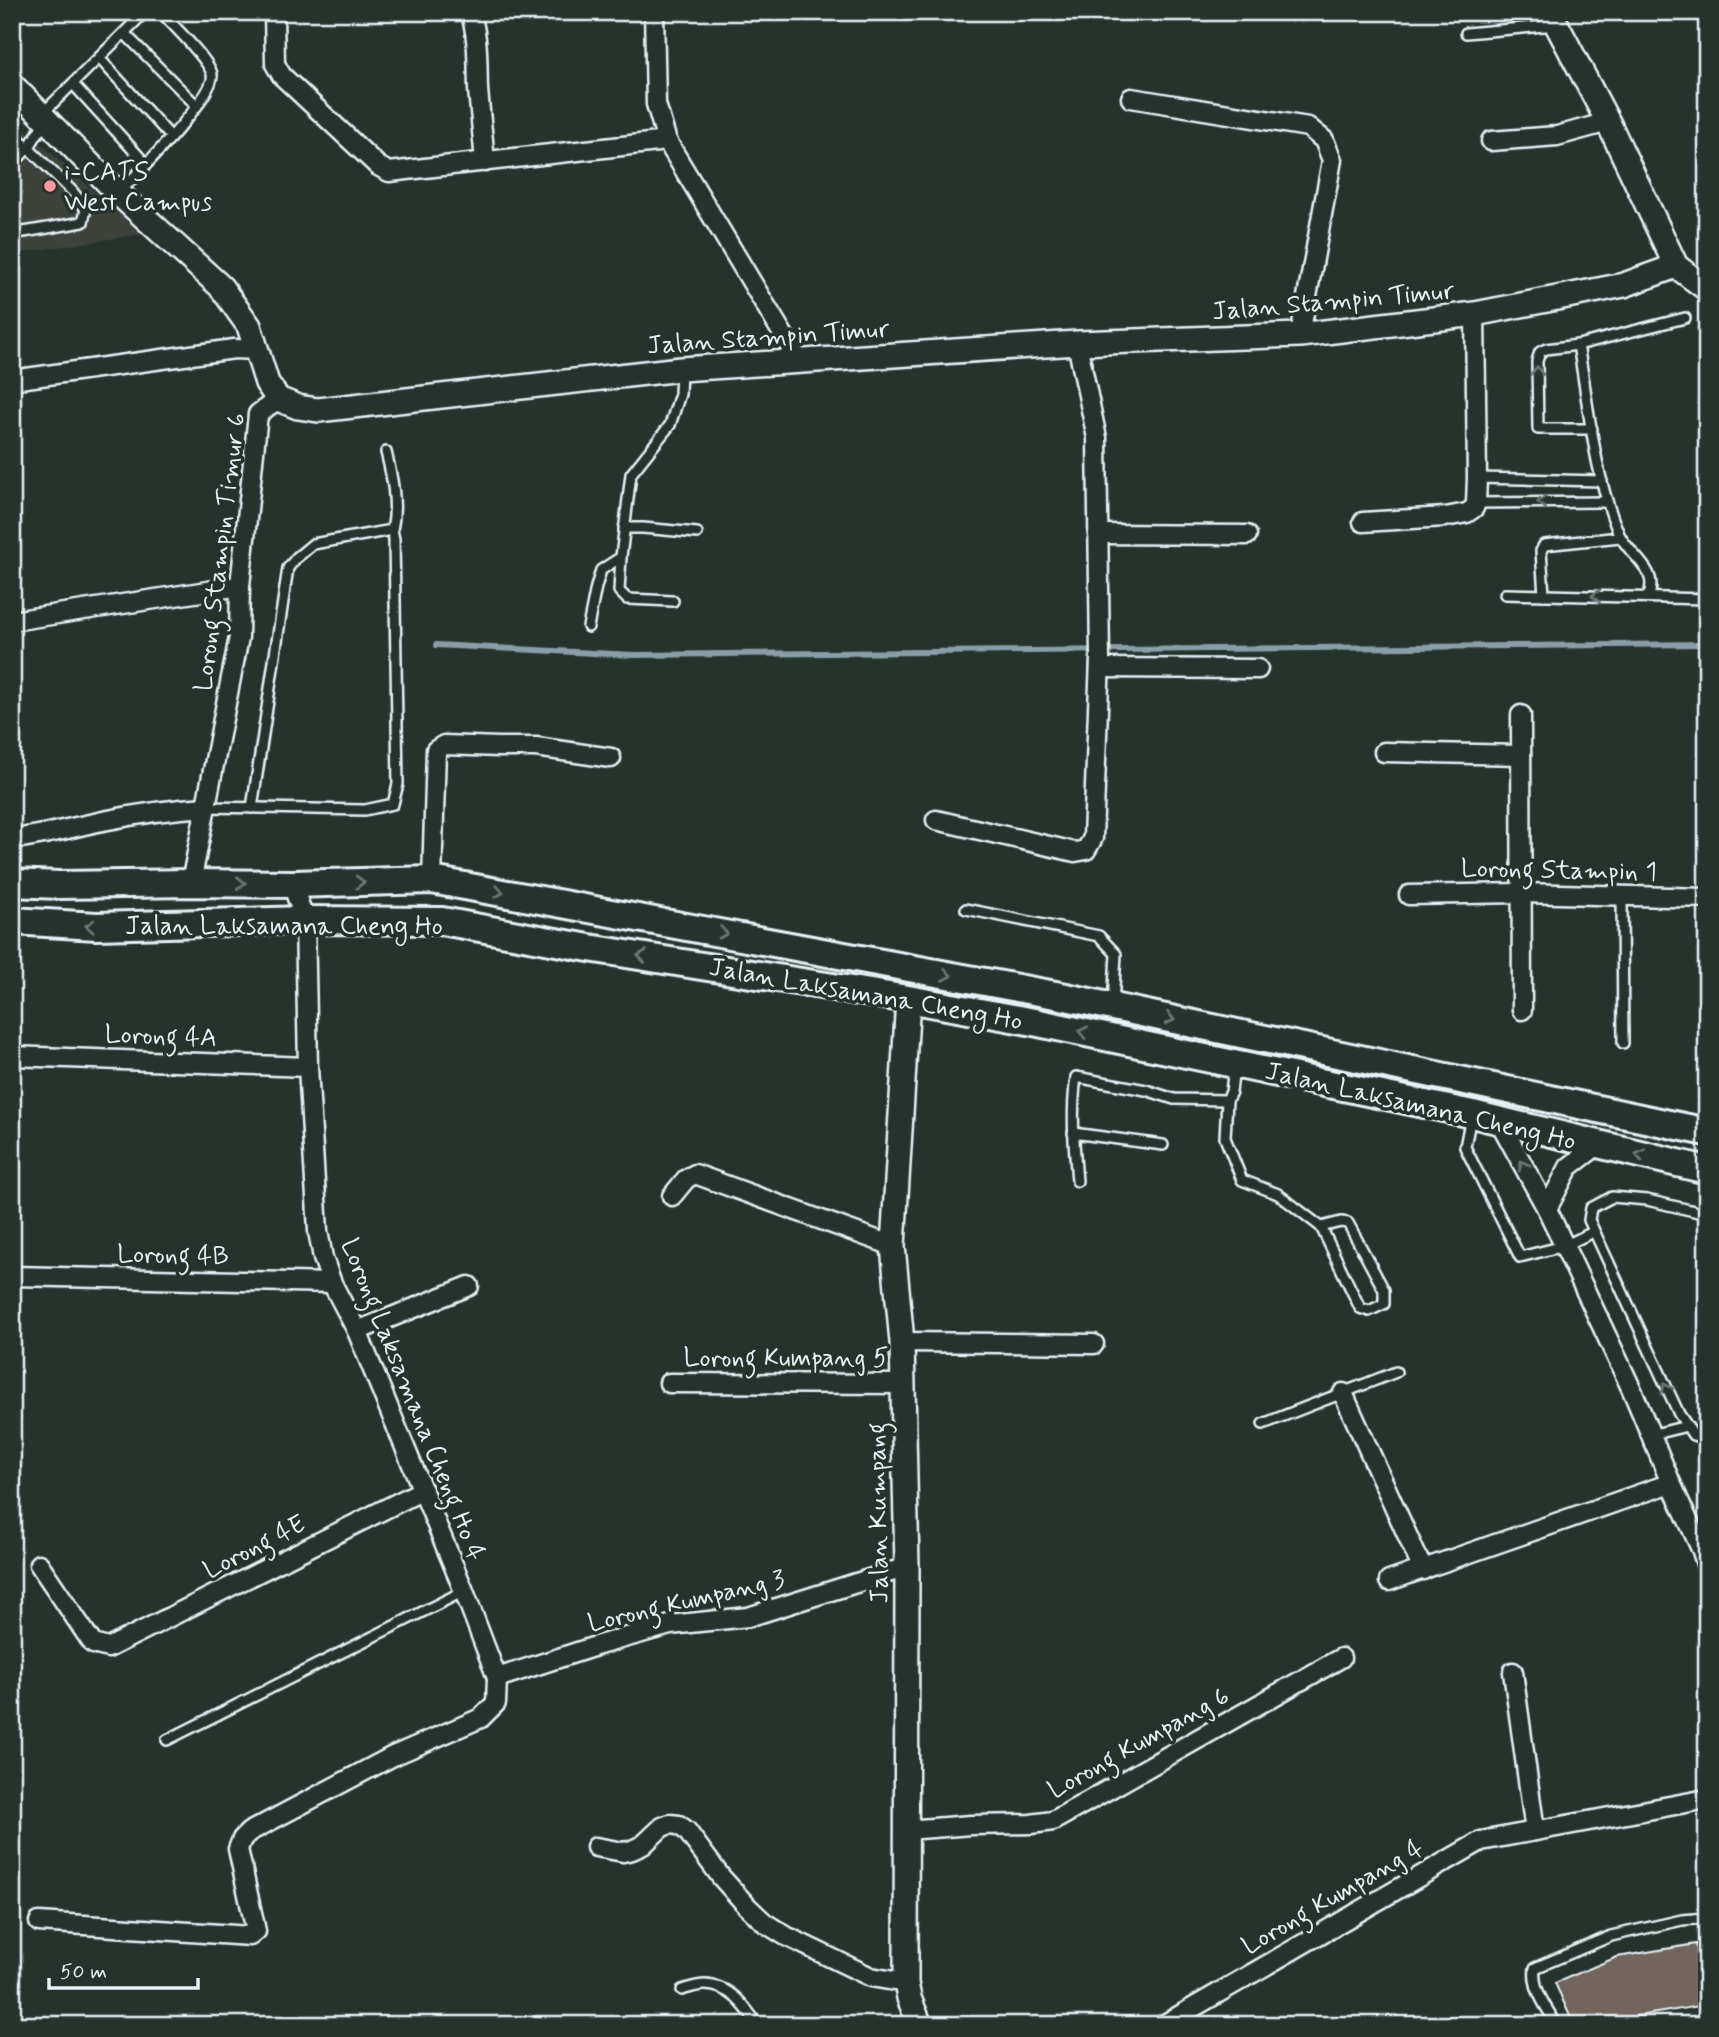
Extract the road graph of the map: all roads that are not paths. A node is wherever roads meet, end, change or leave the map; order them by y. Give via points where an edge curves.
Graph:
1 (145, 12) edge
2 (161, 12) edge
3 (274, 12) edge
4 (470, 12) edge
5 (654, 12) edge
6 (1554, 19) edge
7 (125, 33) junction
8 (1466, 33) dead end
9 (99, 58) junction
10 (73, 84) junction
11 (12, 85) edge
12 (1131, 98) dead end
13 (197, 106) junction
14 (44, 117) junction
15 (1608, 122) junction
16 (12, 132) edge
17 (171, 137) junction
18 (667, 141) junction
19 (1491, 141) dead end
20 (29, 147) junction
21 (485, 162) junction
22 (146, 164) junction
23 (12, 165) edge
24 (119, 194) junction
25 (12, 234) edge
26 (1676, 266) junction
27 (1707, 289) edge
28 (1475, 314) junction
29 (1685, 318) dead end
30 (1300, 335) junction
31 (1077, 343) junction
32 (1578, 345) junction
33 (257, 350) junction
34 (799, 361) junction
35 (681, 369) junction
36 (12, 380) edge
37 (278, 399) junction
38 (1592, 429) junction
39 (386, 452) dead end
40 (1477, 478) junction
41 (1602, 481) junction
42 (1607, 502) junction
43 (1476, 503) junction
44 (1363, 522) dead end
45 (624, 528) junction
46 (392, 530) junction
47 (697, 533) dead end
48 (1098, 534) junction
49 (1247, 535) dead end
50 (1620, 537) junction
51 (621, 557) junction
52 (240, 586) junction
53 (1506, 594) dead end
54 (1544, 595) junction
55 (1648, 597) junction
56 (1707, 600) edge
57 (673, 601) dead end
58 (12, 621) edge
59 (588, 627) dead end
60 (1100, 663) junction
61 (1258, 669) dead end
62 (1521, 715) dead end
63 (1384, 752) dead end
64 (1521, 755) junction
65 (611, 758) dead end
66 (206, 807) junction
67 (252, 808) junction
68 (936, 820) dead end
69 (12, 839) edge
70 (432, 880) junction
71 (12, 883) edge
72 (191, 883) junction
73 (292, 884) junction
74 (1522, 893) junction
75 (1409, 894) dead end
76 (1622, 897) junction
77 (1707, 898) edge
78 (966, 909) dead end
79 (305, 920) junction
80 (12, 921) edge
81 (908, 999) junction
82 (1112, 1006) junction
83 (1522, 1010) dead end
84 (1623, 1043) dead end
85 (12, 1056) edge
86 (1234, 1064) junction
87 (308, 1067) junction
88 (1227, 1100) junction
89 (1472, 1114) junction
90 (1499, 1121) junction
91 (1707, 1132) edge
92 (1073, 1133) junction
93 (1163, 1145) dead end
94 (1598, 1145) junction
95 (1707, 1170) edge
96 (1077, 1181) dead end
97 (672, 1196) dead end
98 (1547, 1209) junction
99 (1707, 1214) edge
100 (1321, 1227) junction
101 (1593, 1232) junction
102 (1564, 1245) junction
103 (894, 1246) junction
104 (12, 1276) edge
105 (332, 1283) junction
106 (469, 1286) dead end
107 (357, 1331) junction
108 (902, 1342) junction
109 (1094, 1344) dead end
110 (1396, 1371) dead end
111 (669, 1383) dead end
112 (903, 1384) junction
113 (1343, 1393) junction
114 (1263, 1424) dead end
115 (1687, 1426) junction
116 (1650, 1435) junction
117 (1707, 1439) edge
118 (1671, 1483) junction
119 (423, 1490) junction
120 (39, 1564) dead end
121 (907, 1567) junction
122 (1707, 1567) edge
123 (1423, 1570) junction
124 (1389, 1581) dead end
125 (464, 1591) junction
126 (1341, 1658) dead end
127 (1513, 1672) dead end
128 (497, 1678) junction
129 (167, 1740) dead end
130 (1707, 1799) edge
131 (906, 1830) junction
132 (1535, 1831) junction
133 (596, 1847) dead end
134 (1707, 1918) edge
135 (39, 1922) dead end
136 (906, 1983) junction
137 (682, 1990) dead end
138 (12, 2024) edge
139 (31, 2025) edge
140 (758, 2025) edge
141 (920, 2025) edge
142 (1163, 2025) edge
143 (1557, 2025) edge

1 - 7 lane
2 - 13 lane via 212,74 212,83
3 - 21 street via 275,64 282,76 378,166 389,172
4 - 21 street
5 - 18 street via 656,104
6 - 8 lane
6 - 15 street
7 - 9 lane
7 - 13 lane
9 - 10 lane
9 - 17 lane
10 - 14 lane
10 - 22 lane
11 - 14 street
12 - 30 street via 1308,127 1324,140 1332,160
13 - 17 lane
14 - 20 lane
14 - 24 street
15 - 19 street via 1557,136
15 - 26 street
16 - 20 lane
17 - 22 lane
18 - 21 street
18 - 34 street
20 - 23 lane
20 - 25 lane via 86,209 83,222
22 - 24 lane
24 - 33 street via 221,287 249,326
26 - 27 street
26 - 28 street, Jalan Stampin Timur via 1624,285
28 - 30 street, Jalan Stampin Timur
28 - 40 street
29 - 32 lane
30 - 31 street, Jalan Stampin Timur
31 - 34 street, Jalan Stampin Timur
31 - 48 street via 1097,439
32 - 38 lane
38 -> 32 lane via 1540,431 1537,426 1540,352
33 - 36 street via 234,349
33 - 37 street via 267,383
34 - 35 street, Jalan Stampin Timur
35 - 37 street, Jalan Stampin Timur via 318,410
35 - 45 lane via 680,394 670,425 631,474
37 - 52 street, Lorong Stampin Timur 6 via 258,414
38 - 41 lane
39 - 46 lane via 393,484
40 - 41 lane
40 - 43 street
41 - 42 lane
42 -> 43 lane
42 - 50 lane
43 - 44 street via 1467,513 1445,517
45 - 47 lane
45 - 51 lane
46 - 67 lane via 313,544 288,568
46 - 67 lane via 398,783 393,804 365,810
48 - 49 street
48 - 60 street
50 - 54 lane via 1544,545
50 - 55 lane via 1650,575
51 - 57 lane via 619,591 627,598
51 - 59 lane via 601,570
52 - 58 street
52 - 66 street, Lorong Stampin Timur 6 via 239,637
53 - 54 lane
55 -> 54 lane
55 - 56 lane
60 - 61 street
60 - 68 street via 1093,838 1086,849 1075,852
62 - 64 street
63 - 64 street
64 - 74 street
65 - 70 street via 536,747 444,745 436,750
66 - 67 lane
66 - 69 street via 167,809
66 - 72 street, Lorong Stampin Timur 6
73 -> 70 main road, Jalan Laksamana Cheng Ho
70 -> 82 main road, Jalan Laksamana Cheng Ho
71 - 72 main road, Jalan Laksamana Cheng Ho
72 -> 73 main road, Jalan Laksamana Cheng Ho
73 - 79 street, Lorong Laksamana Cheng Ho 4
74 - 75 street, Lorong Stampin 1
74 - 76 street, Lorong Stampin 1
74 - 83 street
76 - 77 street, Lorong Stampin 1
76 - 84 lane
78 - 82 lane via 1099,936 1116,954
79 -> 80 main road, Jalan Laksamana Cheng Ho via 97,926
81 -> 79 main road, Jalan Laksamana Cheng Ho via 442,920
79 - 87 street, Lorong Laksamana Cheng Ho 4
86 -> 81 main road, Jalan Laksamana Cheng Ho
81 - 103 street, Jalan Kumpang
82 -> 91 main road, Jalan Laksamana Cheng Ho
85 - 87 street, Lorong 4A
86 - 88 lane
86 - 89 main road, Jalan Laksamana Cheng Ho
87 - 105 street, Lorong Laksamana Cheng Ho 4 via 318,1231
88 - 92 lane via 1174,1099 1076,1077
88 - 100 lane via 1226,1138 1242,1180 1278,1194
89 - 90 main road, Jalan Laksamana Cheng Ho
89 - 102 lane via 1465,1147 1520,1257
90 - 94 main road, Jalan Laksamana Cheng Ho
98 -> 90 street
92 - 93 lane
92 - 96 lane
95 -> 94 main road, Jalan Laksamana Cheng Ho
94 - 98 street via 1569,1167
97 - 103 street via 695,1174
98 - 102 street
99 - 101 lane via 1647,1199 1612,1197 1591,1209
100 - 100 lane via 1360,1308 1369,1311 1384,1304 1384,1290 1348,1223
101 - 102 lane
115 -> 101 lane
102 - 116 street
103 - 108 street, Jalan Kumpang
104 - 105 street, Lorong 4B
105 - 107 street, Lorong Laksamana Cheng Ho 4
106 - 107 street
107 - 119 street, Lorong Laksamana Cheng Ho 4
108 - 109 street
108 - 112 street, Jalan Kumpang
110 - 113 lane
111 - 112 street, Lorong Kumpang 5
112 - 121 street, Jalan Kumpang
113 - 114 lane
113 - 123 street
115 - 116 lane
115 - 117 lane via 1693,1435
116 - 118 street
118 - 122 street
118 - 123 street
119 - 120 street, Lorong 4E via 108,1648 93,1644
119 - 125 street, Lorong Laksamana Cheng Ho 4
121 - 128 street, Lorong Kumpang 3 via 748,1617 670,1625
121 - 131 street, Jalan Kumpang
123 - 124 street
125 - 128 street, Lorong Laksamana Cheng Ho 4
125 - 129 lane
126 - 131 street, Lorong Kumpang 6 via 1053,1821
127 - 132 street
128 - 135 street via 496,1703 481,1718 393,1756 242,1839 238,1849 256,1931 250,1936
130 - 132 street, Lorong Kumpang 4
131 - 136 street, Jalan Kumpang
132 - 142 street, Lorong Kumpang 4 via 1480,1841
133 - 136 street via 632,1850 662,1827 679,1825 765,1923 871,1977
134 - 143 lane via 1611,1936 1535,1968 1539,1995
136 - 141 street, Jalan Kumpang
137 - 140 lane via 706,1985 726,1990 744,2004
138 - 139 lane

